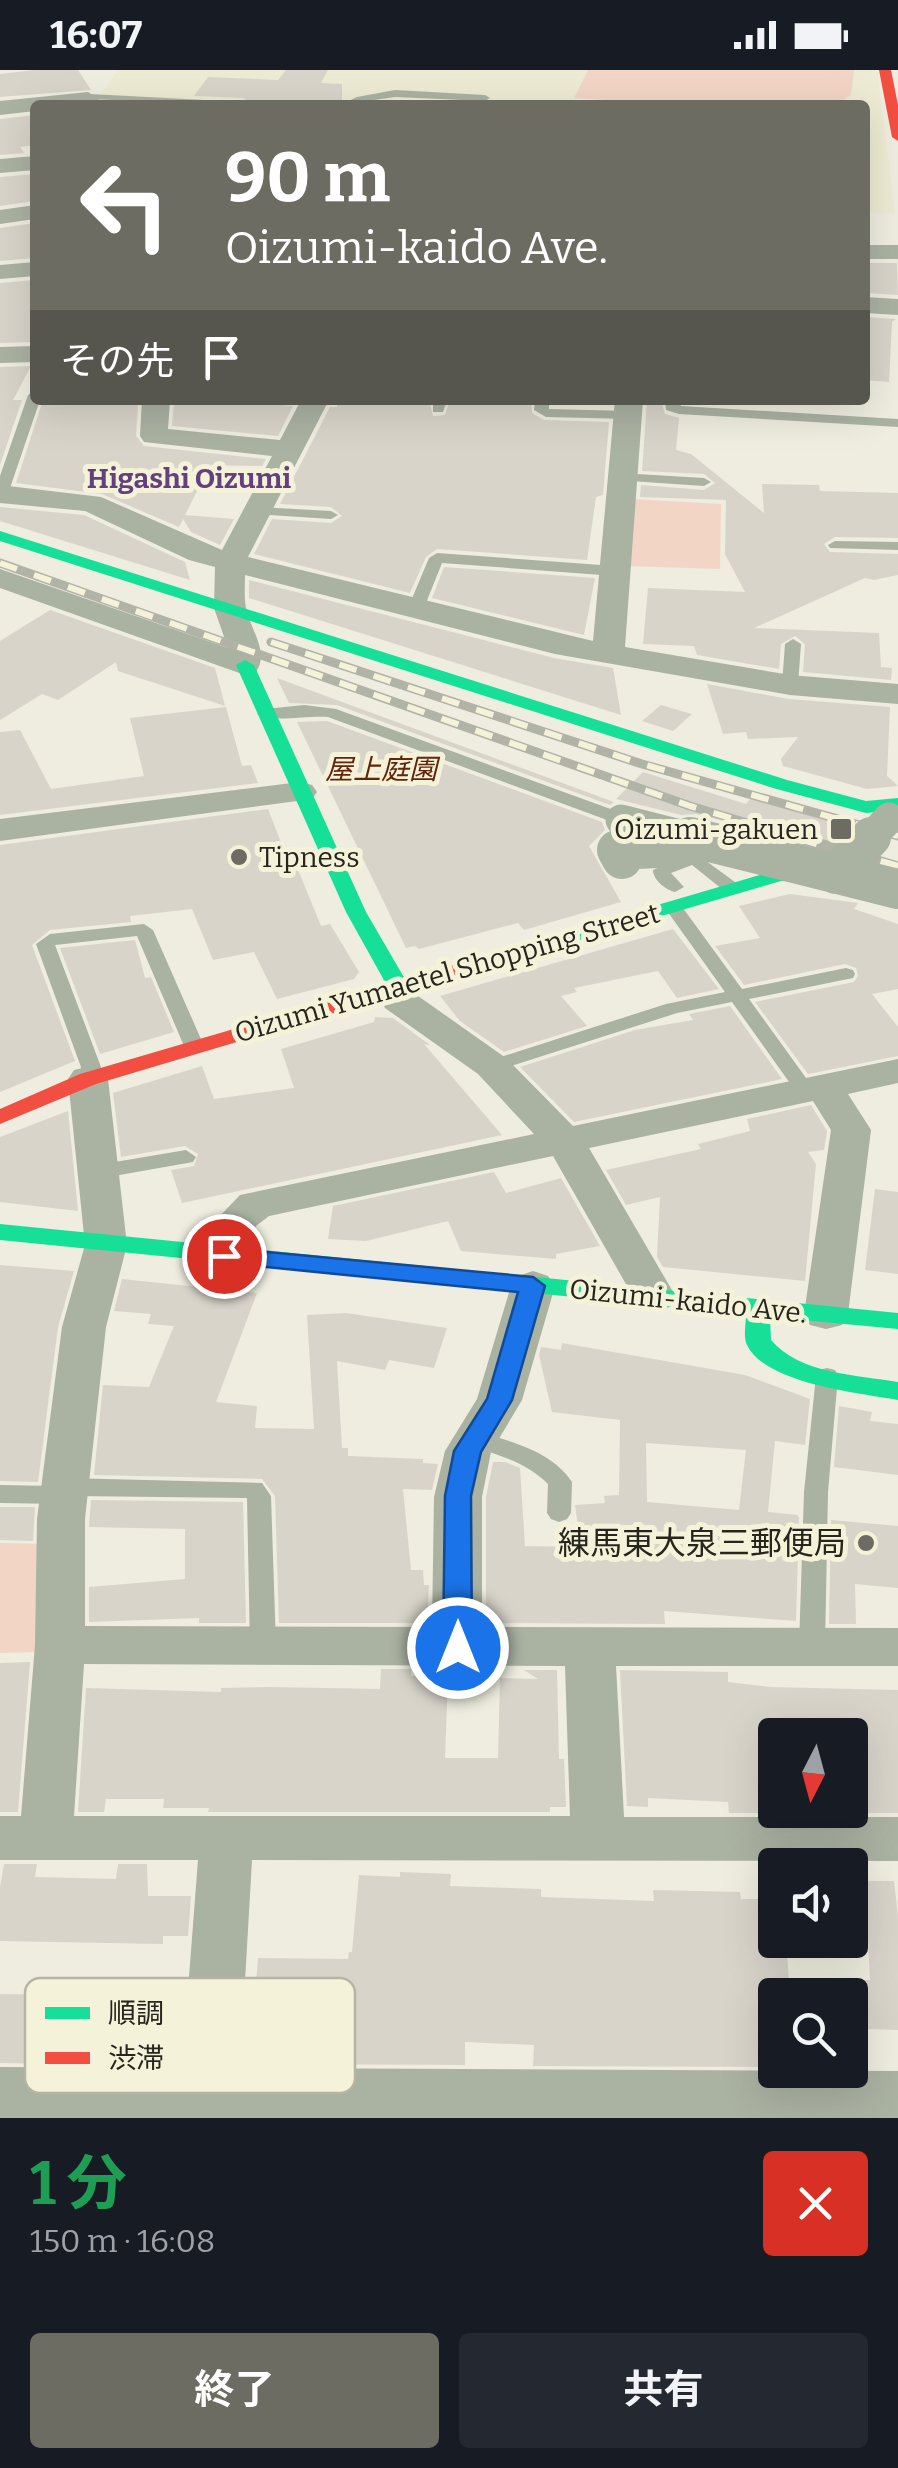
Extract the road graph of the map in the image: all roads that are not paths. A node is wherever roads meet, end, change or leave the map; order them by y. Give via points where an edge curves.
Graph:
1 (110, 70) edge
2 (890, 78) edge
3 (485, 98) dead end
4 (87, 100) edge
5 (353, 100) edge
6 (30, 105) edge
7 (0, 108) edge
8 (896, 110) edge
9 (898, 137) edge
10 (30, 163) edge
11 (0, 166) edge
12 (30, 213) edge
13 (0, 216) edge
14 (870, 252) edge
15 (898, 252) edge
16 (30, 269) edge
17 (0, 272) edge
18 (870, 304) edge
19 (898, 307) edge
20 (30, 354) edge
21 (0, 355) edge
22 (31, 405) edge
23 (156, 405) edge
24 (313, 405) edge
25 (541, 405) edge
26 (671, 405) edge
27 (821, 405) edge
28 (628, 408) edge
29 (820, 419) junction
30 (898, 423) edge
31 (291, 449) junction
32 (620, 477) junction
33 (704, 482) dead end
34 (0, 494) edge
35 (259, 511) junction
36 (331, 514) dead end
37 (0, 536) edge
38 (836, 545) dead end
39 (898, 546) edge
40 (230, 563) junction
41 (615, 571) junction
42 (0, 578) edge
43 (230, 608) junction
44 (416, 608) junction
45 (793, 644) dead end
46 (608, 654) junction
47 (245, 665) junction
48 (790, 685) junction
49 (898, 694) edge
50 (265, 714) junction
51 (300, 792) junction
52 (894, 811) edge
53 (0, 830) edge
54 (618, 835) dead end
55 (683, 840) junction
56 (836, 874) junction
57 (734, 889) junction
58 (898, 889) edge
59 (675, 898) junction
60 (898, 904) edge
61 (846, 974) dead end
62 (398, 986) junction
63 (737, 993) junction
64 (194, 1046) junction
65 (492, 1066) junction
66 (898, 1072) edge
67 (88, 1079) junction
68 (814, 1088) junction
69 (0, 1117) edge
70 (566, 1144) junction
71 (186, 1157) dead end
72 (97, 1172) junction
73 (0, 1232) edge
74 (106, 1245) junction
75 (224, 1256) junction
76 (533, 1286) junction
77 (654, 1297) junction
78 (758, 1308) junction
79 (826, 1314) junction
80 (898, 1321) edge
81 (826, 1376) junction
82 (898, 1391) edge
83 (475, 1439) junction
84 (64, 1491) junction
85 (0, 1494) edge
86 (559, 1514) dead end
87 (60, 1645) junction
88 (263, 1646) junction
89 (812, 1647) junction
90 (458, 1648) junction
91 (590, 1648) junction
92 (898, 1648) edge
93 (598, 1837) junction
94 (23, 1838) edge
95 (227, 1838) junction
96 (898, 1839) edge
97 (217, 1978) edge
98 (0, 2093) edge
99 (898, 2097) edge
100 (208, 2106) edge

1 - 4 street
2 - 8 street
3 - 5 lane via 388,94
6 - 7 street
8 - 9 street
10 - 11 street
12 - 13 street
14 - 15 street
16 - 17 street
18 - 19 street
20 - 21 street
22 - 34 lane
23 - 31 street via 154,436
24 - 31 street
25 - 28 lane via 546,413
26 - 29 lane
27 - 29 lane
28 - 32 street
29 - 30 lane
31 - 35 street
32 - 33 lane
32 - 41 street
34 - 40 street via 90,503
35 - 36 lane
35 - 40 street
37 - 43 street
38 - 39 lane
40 - 43 street
40 - 44 street
41 - 44 lane via 437,558
41 - 46 street
42 - 47 street
43 - 47 street
43 - 52 street via 780,784
44 - 46 street
45 - 48 lane
46 - 48 street
47 - 50 street
48 - 49 street
50 - 51 street
50 - 55 lane via 316,710 341,716
51 - 53 street
51 - 62 street
52 - 56 street, bridge
54 - 55 street, bridge via 616,850
55 - 56 street, bridge via 762,868 792,864
55 - 57 lane
55 - 59 lane via 662,870
56 - 58 street, bridge
57 - 59 street, Oizumi Yumaetel Shopping Street
57 - 60 street, Oizumi Yumaetel Shopping Street via 794,874
59 - 62 street, Oizumi Yumaetel Shopping Street
59 - 63 lane
61 - 63 lane
62 - 64 street, Oizumi Yumaetel Shopping Street
62 - 65 street via 399,1000
63 - 65 lane
63 - 68 lane
64 - 67 street, Oizumi Yumaetel Shopping Street
64 - 67 lane via 144,930 50,940 45,944 91,1067
65 - 70 street
66 - 68 street
67 - 69 street, Oizumi Yumaetel Shopping Street
67 - 72 street
68 - 70 street
68 - 79 street via 852,1130
70 - 75 street via 255,1205 237,1220
70 - 77 street
71 - 72 lane
72 - 74 street
73 - 74 street, Oizumi-kaido Ave.
74 - 75 street, Oizumi-kaido Ave.
74 - 84 street via 84,1327
75 - 76 street, Oizumi-kaido Ave.
76 - 77 street, Oizumi-kaido Ave.
76 - 83 street via 500,1400
77 - 78 street, Oizumi-kaido Ave.
78 - 79 street, Oizumi-kaido Ave.
78 - 81 street via 762,1351
79 - 80 street, Oizumi-kaido Ave.
81 - 82 street
81 - 89 lane
83 - 86 lane via 511,1449 552,1473 560,1482
83 - 90 street via 458,1496
84 - 85 lane
84 - 87 street
84 - 88 lane via 254,1489
87 - 88 street
87 - 94 street
88 - 90 street
89 - 91 street
89 - 92 street
90 - 91 street
91 - 93 street
93 - 95 street
93 - 96 street
94 - 95 street
95 - 97 street
98 - 100 street
99 - 100 street

